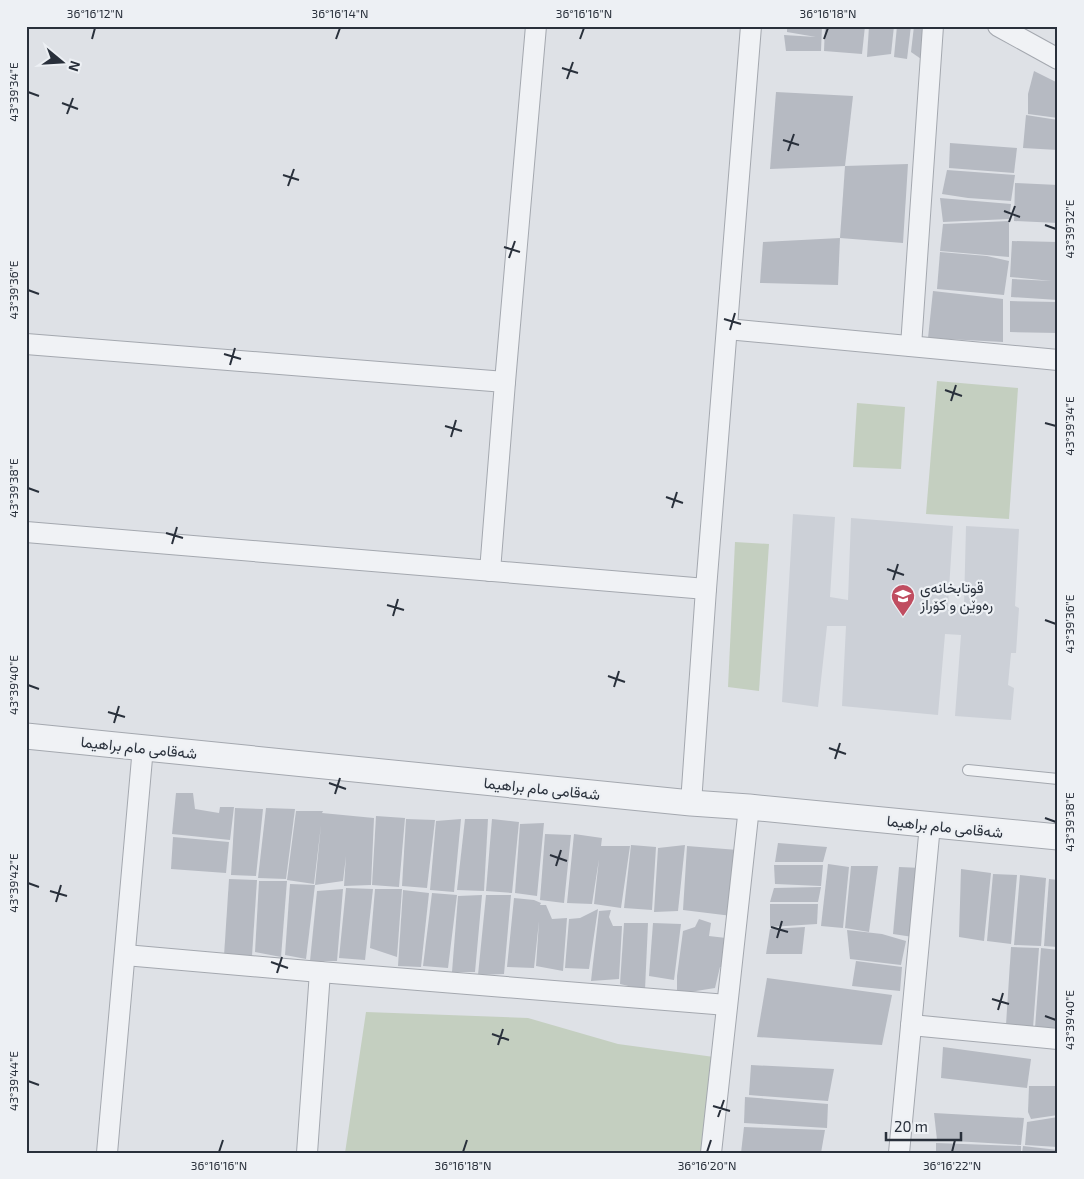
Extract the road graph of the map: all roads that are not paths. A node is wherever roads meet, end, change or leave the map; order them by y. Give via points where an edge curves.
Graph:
1 (536, 26) edge
2 (751, 26) edge
3 (933, 26) edge
4 (998, 26) edge
5 (1058, 59) edge
6 (727, 329) junction
7 (26, 344) edge
8 (911, 346) junction
9 (1058, 360) edge
10 (505, 382) junction
11 (26, 532) edge
12 (490, 571) junction
13 (706, 589) junction
14 (26, 736) edge
15 (143, 748) junction
16 (968, 770) dead end
17 (1058, 779) edge
18 (691, 803) junction
19 (749, 807) junction
20 (930, 825) junction
21 (1058, 837) edge
22 (125, 955) junction
23 (320, 972) junction
24 (727, 1005) junction
25 (911, 1025) junction
26 (1058, 1039) edge
27 (107, 1153) edge
28 (307, 1153) edge
29 (711, 1153) edge
30 (899, 1153) edge

1 - 10 street
2 - 6 street
3 - 8 street
4 - 5 street
6 - 8 street
6 - 13 street
7 - 10 street
8 - 9 street
10 - 12 street
11 - 12 street
12 - 13 street
13 - 18 street
14 - 15 street, شەقامی مام براهیما
15 - 18 street, شەقامی مام براهیما
15 - 22 street
16 - 17 lane
18 - 19 street, شەقامی مام براهیما
19 - 20 street, شەقامی مام براهیما
19 - 24 street
20 - 21 street, شەقامی مام براهیما
20 - 25 street
22 - 23 street
22 - 27 street
23 - 24 street
23 - 28 street
24 - 29 street
25 - 26 street
25 - 30 street

